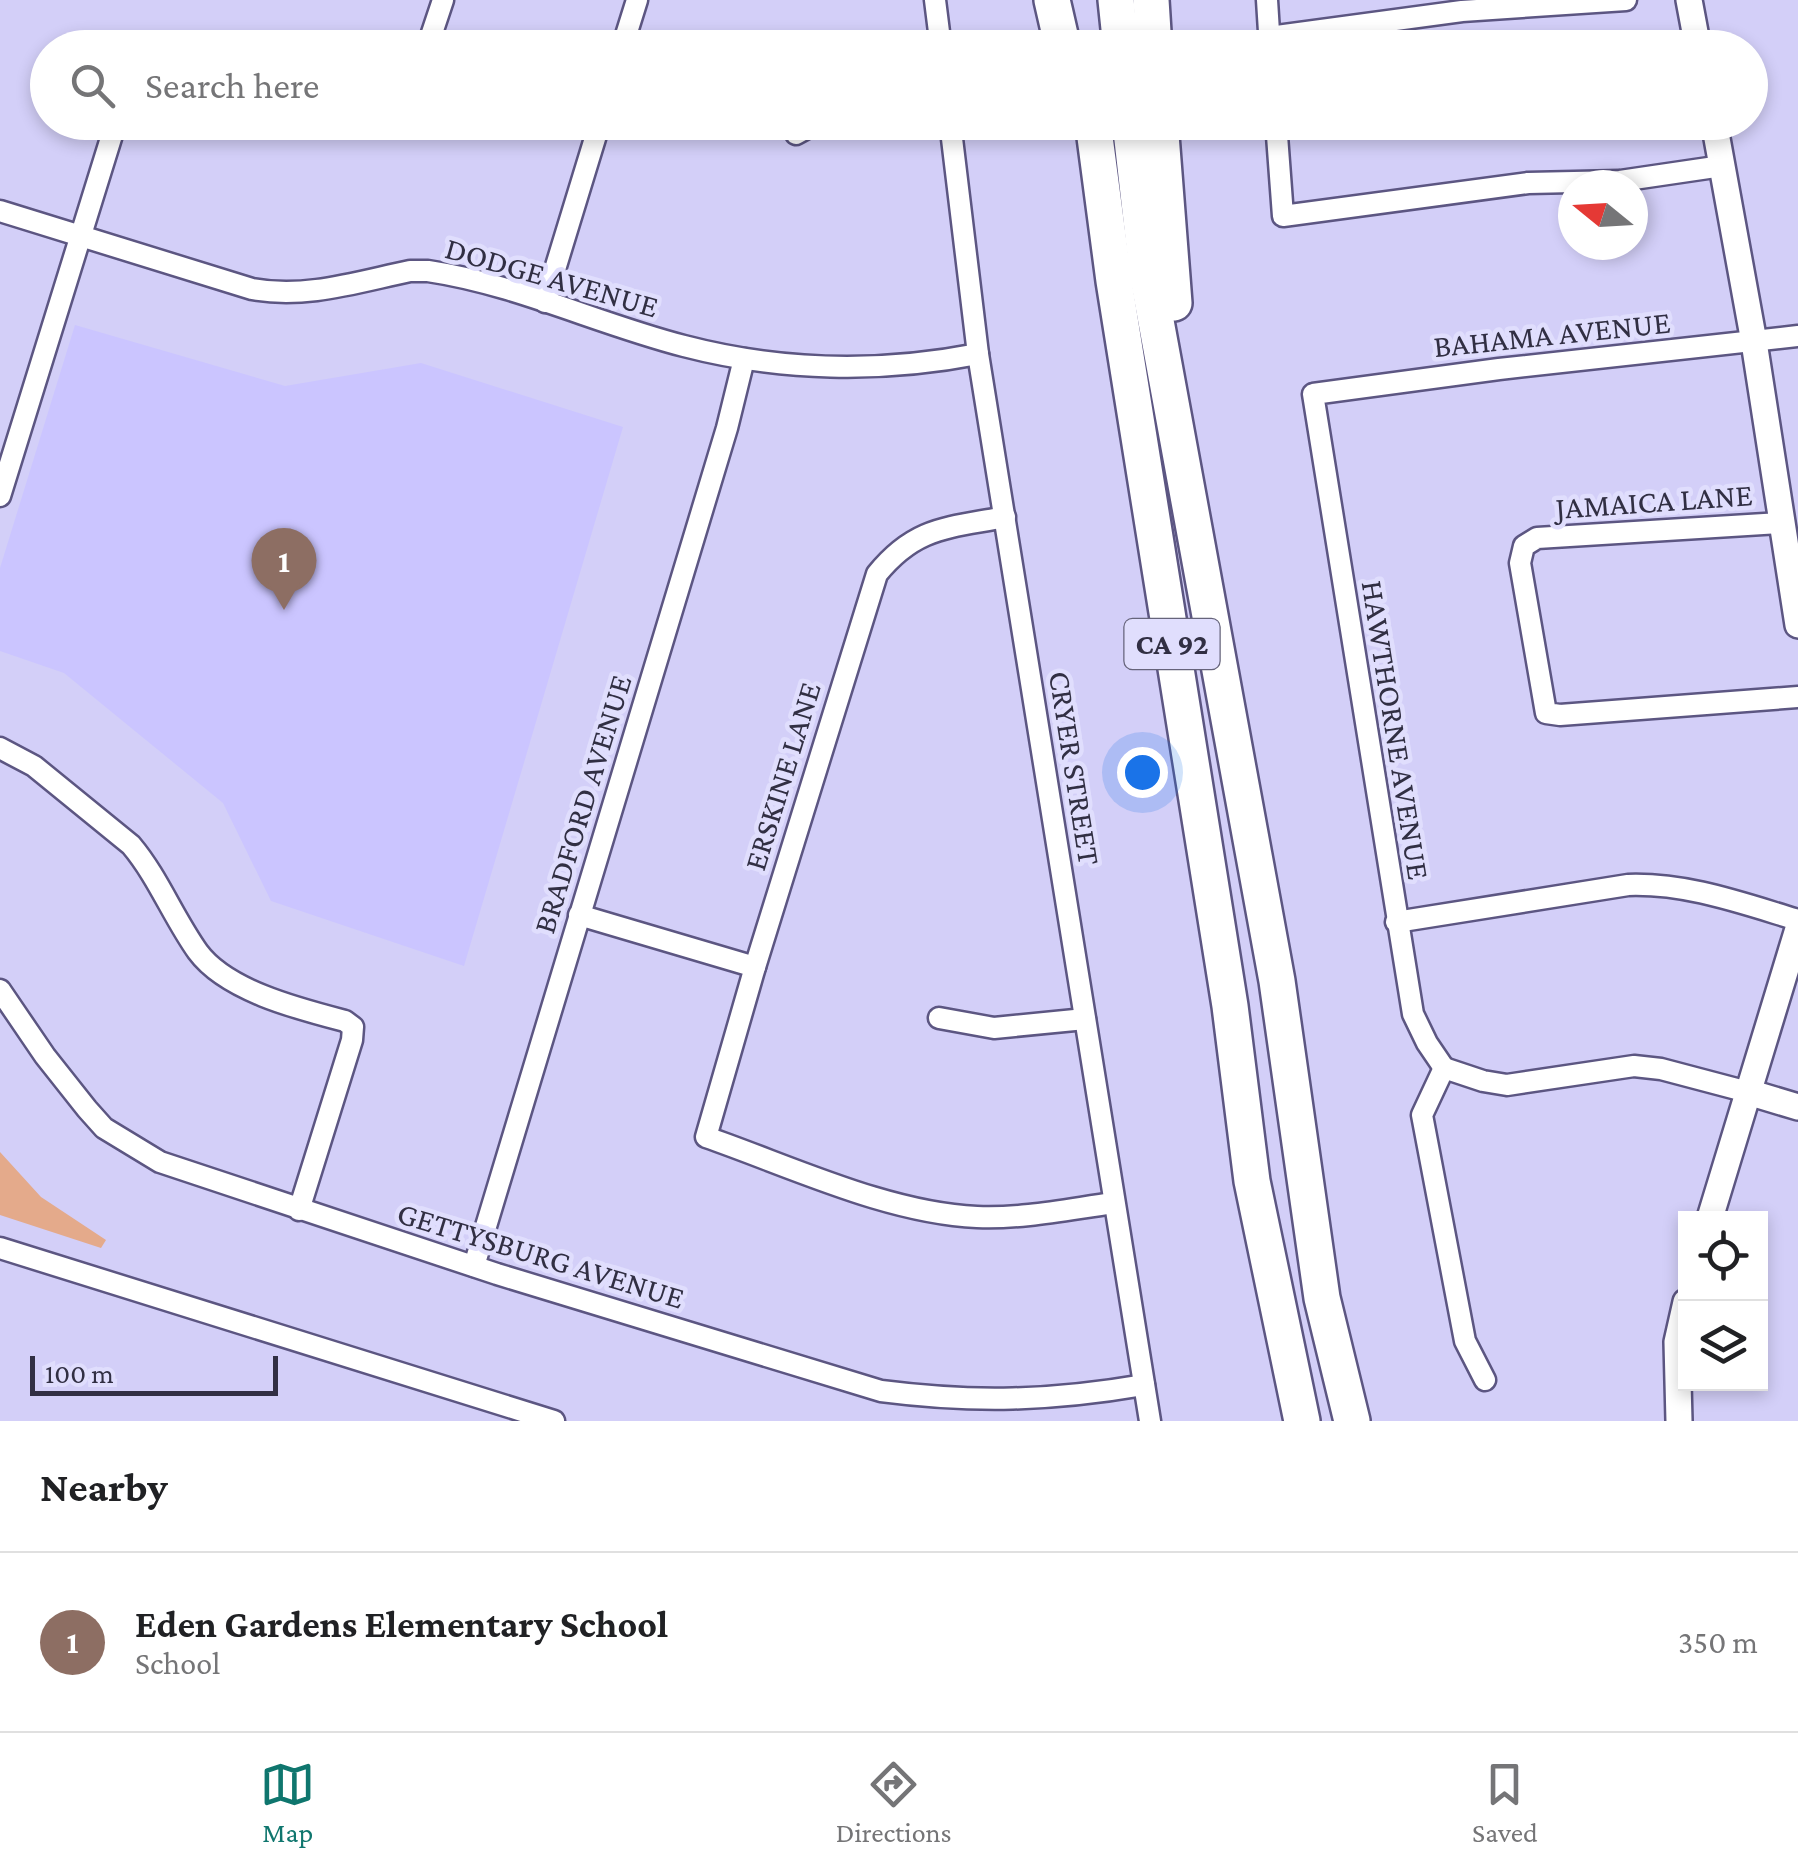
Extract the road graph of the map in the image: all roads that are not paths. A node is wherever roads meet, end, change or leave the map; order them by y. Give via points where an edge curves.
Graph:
1 (443, 0) edge
2 (637, 0) edge
3 (935, 0) edge
4 (1052, 0) edge
5 (1078, 0) edge
6 (1116, 0) edge
7 (1151, 0) edge
8 (1267, 0) edge
9 (1626, 0) edge
10 (1689, 0) edge
11 (1462, 6) edge
12 (433, 30) edge
13 (628, 30) edge
14 (939, 30) edge
15 (1059, 30) edge
16 (1082, 30) edge
17 (1120, 30) edge
18 (1153, 30) edge
19 (1268, 30) edge
20 (1333, 30) edge
21 (1695, 30) edge
22 (110, 140) edge
23 (595, 140) edge
24 (952, 140) edge
25 (1083, 140) edge
26 (1096, 140) edge
27 (1132, 140) edge
28 (1161, 140) edge
29 (1277, 140) edge
30 (1717, 140) edge
31 (1722, 166) junction
32 (0, 211) edge
33 (80, 236) junction
34 (1114, 282) junction
35 (546, 302) junction
36 (1798, 336) edge
37 (1754, 342) junction
38 (978, 354) junction
39 (744, 359) junction
40 (1313, 394) joint
41 (0, 496) edge
42 (1005, 517) junction
43 (1781, 523) junction
44 (1205, 587) junction
45 (1798, 624) edge
46 (1798, 696) edge
47 (0, 748) edge
48 (579, 915) junction
49 (1798, 920) edge
50 (1396, 922) junction
51 (1798, 929) edge
52 (754, 967) junction
53 (0, 990) edge
54 (939, 1018) dead end
55 (1085, 1020) junction
56 (1444, 1068) junction
57 (1748, 1092) junction
58 (1798, 1107) edge
59 (1114, 1203) junction
60 (299, 1210) junction
61 (1712, 1211) edge
62 (1314, 1234) junction
63 (0, 1248) edge
64 (474, 1266) junction
65 (1285, 1351) junction
66 (1485, 1380) dead end
67 (1144, 1385) junction
68 (1679, 1391) edge
69 (554, 1421) edge
70 (1150, 1421) edge
71 (1278, 1421) edge
72 (1302, 1421) edge
73 (1352, 1421) edge
74 (1372, 1421) edge
75 (1679, 1421) edge

1 - 12 street
2 - 13 street
3 - 14 street
4 - 15 highway
5 - 16 highway
6 - 17 highway
7 - 18 highway
8 - 19 street
9 - 11 street
10 - 21 street
11 - 20 street
22 - 33 street
23 - 35 street
24 - 38 street, CRYER STREET
25 - 34 highway
26 - 34 highway, CA 92
27 - 44 highway, CA 92 via 1147,272
28 - 44 highway
29 - 31 street via 1283,216 1528,183 1620,181
30 - 31 street
31 - 37 street
32 - 33 street, DODGE AVENUE
33 - 35 street, DODGE AVENUE via 277,294 428,271
33 - 41 street
34 - 65 highway, CA 92 via 1252,1180
35 - 39 street, DODGE AVENUE
36 - 37 street, BAHAMA AVENUE
37 - 40 street, BAHAMA AVENUE
37 - 43 street
38 - 39 street, DODGE AVENUE via 840,369
38 - 42 street, CRYER STREET
39 - 48 street, BRADFORD AVENUE
40 - 50 street, HAWTHORNE AVENUE
42 - 52 street, ERSKINE LANE via 936,528 916,537 877,574
42 - 55 street, CRYER STREET
43 - 45 street
43 - 46 street, JAMAICA LANE via 1530,541 1520,563 1546,713
44 - 62 highway, CA 92 via 1277,981
47 - 60 street via 34,766 130,845 219,974 353,1028
48 - 52 street
48 - 64 street, BRADFORD AVENUE
49 - 50 street via 1660,884
50 - 56 street, HAWTHORNE AVENUE via 1414,1014
51 - 57 street
52 - 59 street, ERSKINE LANE via 706,1136 928,1209 1021,1216
53 - 60 street, GETTYSBURG AVENUE via 104,1128 160,1162
54 - 55 street via 994,1028
55 - 59 street, CRYER STREET
56 - 57 street via 1508,1085 1634,1066
56 - 66 street via 1422,1115 1464,1342
57 - 58 street
57 - 61 street
59 - 67 street, CRYER STREET
60 - 64 street, GETTYSBURG AVENUE
62 - 73 highway, CA 92
62 - 74 highway
63 - 69 street
64 - 67 street, GETTYSBURG AVENUE via 881,1391 1021,1400
65 - 71 highway
65 - 72 highway, CA 92
67 - 70 street, CRYER STREET
68 - 75 street

